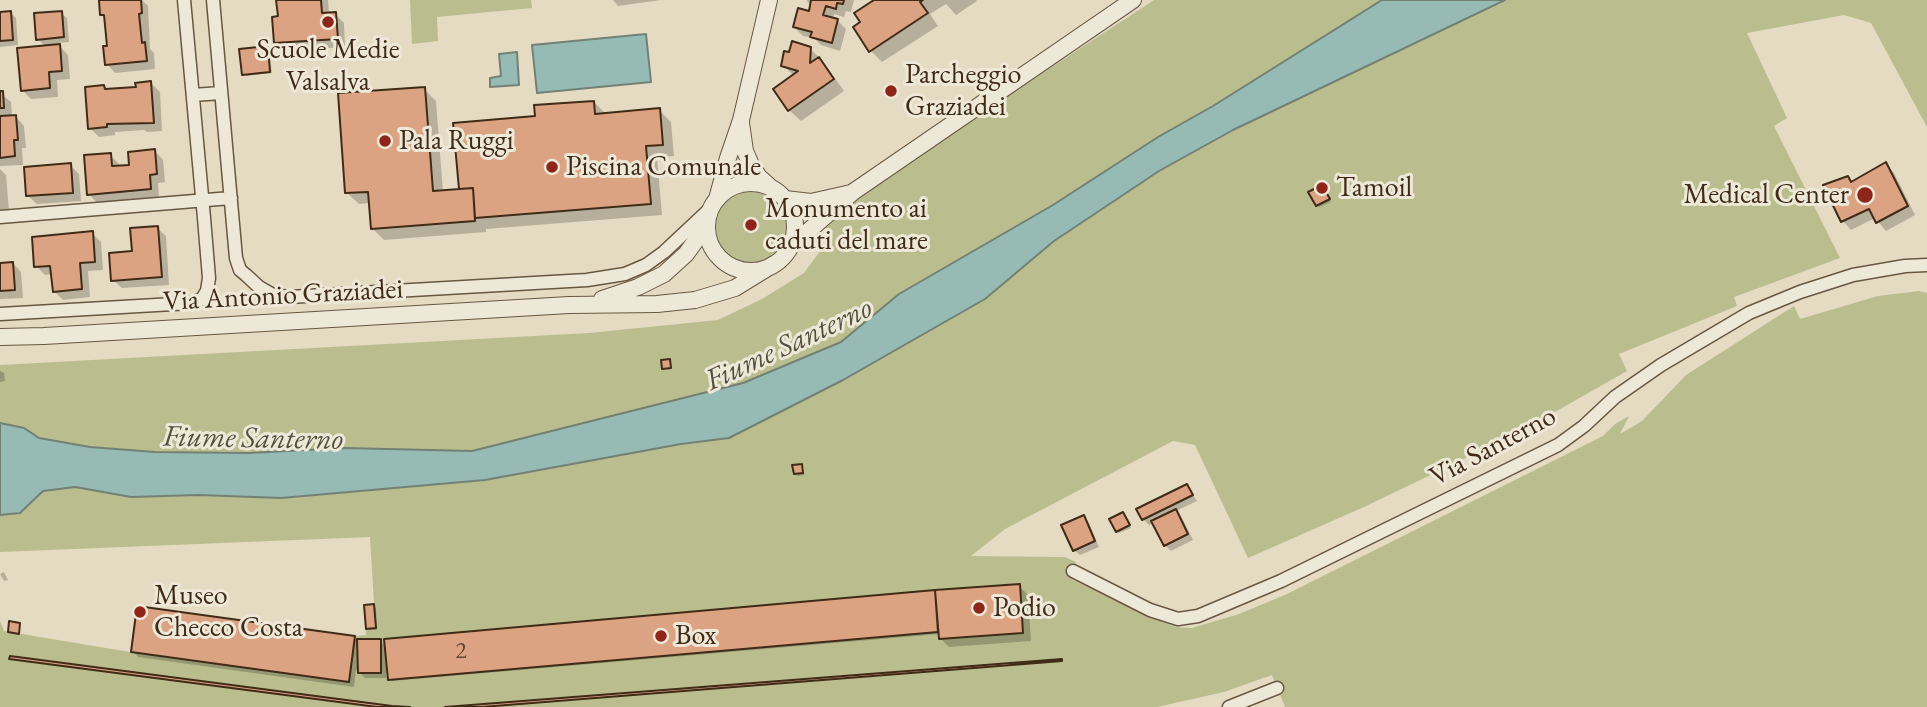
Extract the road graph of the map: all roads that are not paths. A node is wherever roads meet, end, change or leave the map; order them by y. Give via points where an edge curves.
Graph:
1 (184, 0) edge
2 (214, 0) edge
3 (769, 0) edge
4 (1133, 0) edge
5 (221, 93) junction
6 (193, 95) junction
7 (741, 120) junction
8 (853, 192) junction
9 (778, 194) junction
10 (231, 198) junction
11 (202, 200) junction
12 (715, 203) junction
13 (0, 217) edge
14 (707, 225) junction
15 (790, 247) junction
16 (774, 264) junction
17 (1927, 265) edge
18 (569, 305) junction
19 (0, 314) edge
20 (0, 337) edge
21 (1073, 571) dead end
22 (1277, 688) dead end
23 (1229, 707) edge

1 - 6 street
2 - 5 street
3 - 7 street
4 - 8 street
5 - 6 street
5 - 10 street
6 - 11 street
7 - 9 street via 751,165
7 - 12 street
8 - 9 street via 811,202
8 - 15 street
9 - 12 street via 749,183 726,191
9 - 15 street via 795,222
10 - 11 street
10 - 12 street via 240,270 259,287 289,297 625,274 664,252
11 - 13 street
11 - 19 street via 209,278 202,299
12 - 14 street
14 - 16 street via 717,255 733,267 754,271
14 - 18 street, Via Antonio Graziadei via 664,274 607,298
15 - 16 street
16 - 18 street, Via Antonio Graziadei via 735,288 695,300
17 - 21 street, Via Santerno via 1853,275 1749,313 1661,365 1558,445 1281,581 1198,616 1178,619 1150,610
18 - 20 street, Via Antonio Graziadei
22 - 23 street

